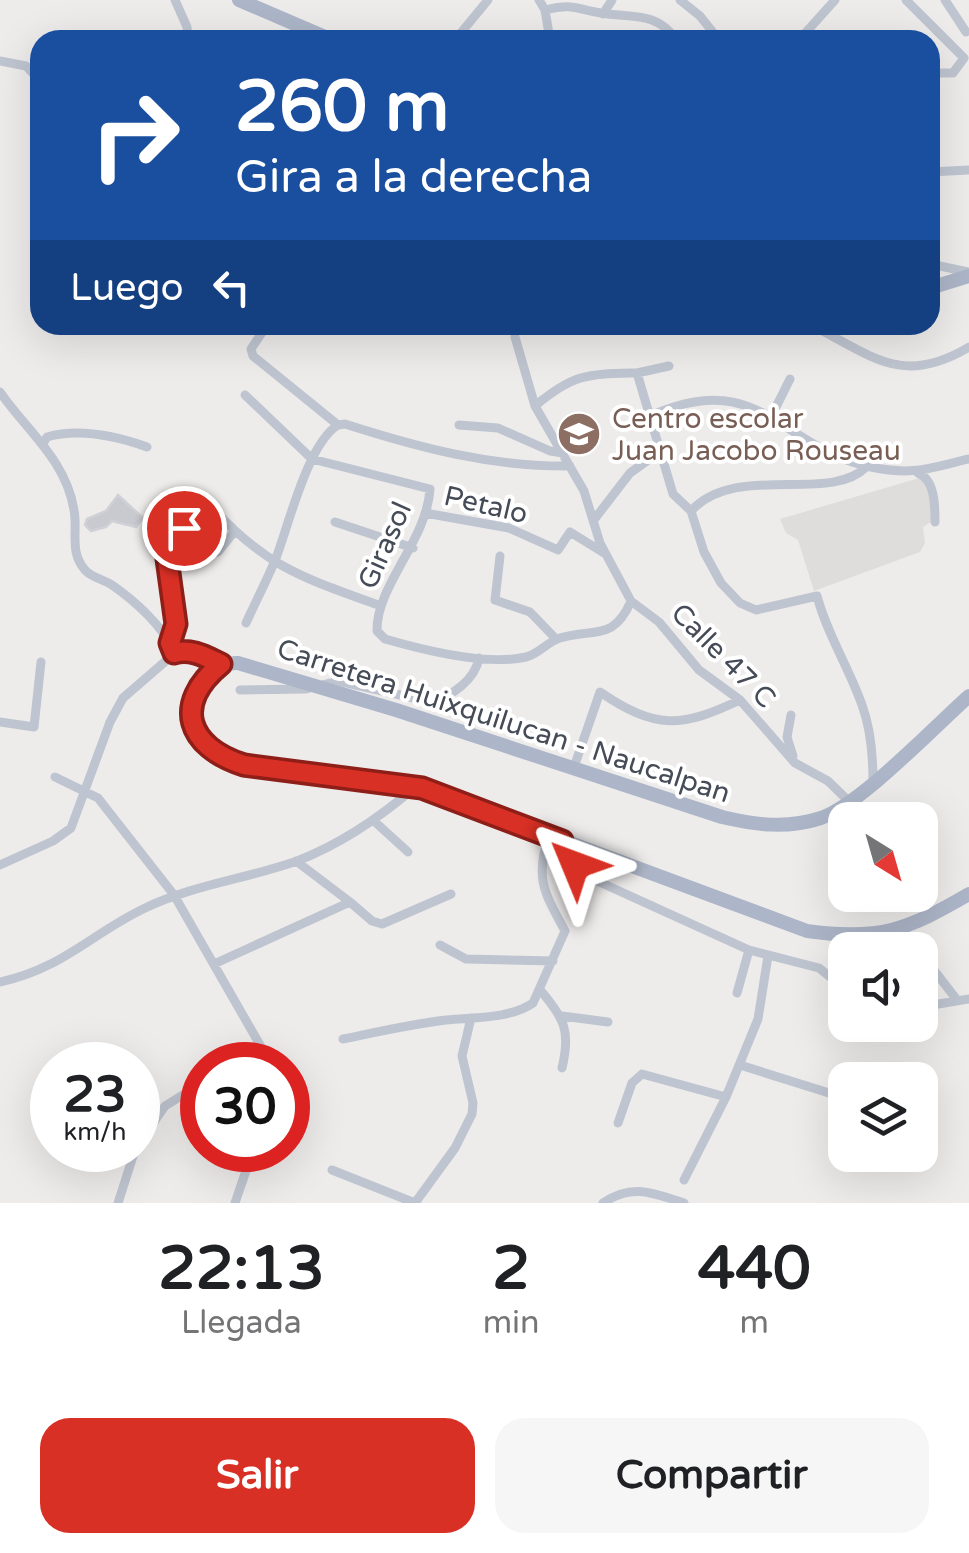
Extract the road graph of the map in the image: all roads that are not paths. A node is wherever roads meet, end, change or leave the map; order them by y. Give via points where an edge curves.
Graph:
1 (175, 0) edge
2 (239, 0) edge
3 (488, 0) edge
4 (538, 0) edge
5 (612, 0) edge
6 (680, 0) edge
7 (817, 0) edge
8 (834, 0) edge
9 (906, 0) edge
10 (945, 0) edge
11 (545, 10) junction
12 (822, 13) junction
13 (603, 14) junction
14 (186, 30) edge
15 (309, 30) edge
16 (463, 30) edge
17 (548, 30) edge
18 (667, 30) edge
19 (711, 30) edge
20 (807, 30) edge
21 (936, 30) edge
22 (966, 32) dead end
23 (940, 34) edge
24 (0, 61) edge
25 (30, 70) edge
26 (940, 73) edge
27 (969, 170) edge
28 (940, 171) edge
29 (940, 267) edge
30 (969, 274) edge
31 (940, 284) edge
32 (260, 335) edge
33 (831, 335) edge
34 (515, 337) dead end
35 (969, 347) edge
36 (669, 366) dead end
37 (637, 373) junction
38 (790, 379) dead end
39 (0, 392) edge
40 (245, 396) dead end
41 (535, 406) junction
42 (772, 415) junction
43 (650, 416) junction
44 (458, 425) dead end
45 (335, 426) junction
46 (44, 442) junction
47 (147, 447) dead end
48 (662, 450) junction
49 (563, 453) junction
50 (312, 458) junction
51 (969, 459) edge
52 (570, 466) junction
53 (866, 466) junction
54 (918, 473) junction
55 (207, 502) dead end
56 (690, 511) junction
57 (425, 512) junction
58 (593, 521) junction
59 (335, 522) dead end
60 (935, 522) dead end
61 (234, 532) junction
62 (413, 548) junction
63 (606, 554) junction
64 (500, 556) dead end
65 (274, 563) junction
66 (631, 601) junction
67 (381, 606) junction
68 (246, 623) dead end
69 (556, 640) junction
70 (172, 648) junction
71 (479, 658) junction
72 (41, 662) dead end
73 (221, 664) junction
74 (321, 686) junction
75 (240, 690) dead end
76 (965, 697) edge
77 (740, 700) junction
78 (791, 716) dead end
79 (0, 722) edge
80 (796, 763) junction
81 (572, 770) junction
82 (56, 777) dead end
83 (873, 782) junction
84 (416, 787) junction
85 (86, 790) junction
86 (850, 800) junction
87 (374, 822) junction
88 (555, 838) junction
89 (408, 852) dead end
90 (296, 861) junction
91 (0, 864) edge
92 (450, 894) dead end
93 (969, 894) edge
94 (174, 895) junction
95 (350, 902) junction
96 (440, 945) dead end
97 (749, 950) junction
98 (768, 956) junction
99 (554, 961) junction
100 (214, 964) junction
101 (828, 975) edge
102 (938, 975) edge
103 (0, 982) edge
104 (541, 991) junction
105 (737, 993) dead end
106 (969, 999) edge
107 (957, 1000) junction
108 (938, 1004) edge
109 (562, 1016) junction
110 (470, 1018) junction
111 (608, 1022) dead end
112 (343, 1039) dead end
113 (258, 1042) edge
114 (740, 1065) junction
115 (562, 1068) dead end
116 (828, 1093) edge
117 (180, 1097) edge
118 (726, 1097) junction
119 (160, 1113) edge
120 (618, 1124) dead end
121 (332, 1170) dead end
122 (128, 1172) edge
123 (246, 1172) edge
124 (684, 1180) dead end
125 (118, 1203) edge
126 (235, 1203) edge
127 (415, 1203) edge
128 (603, 1203) edge
129 (684, 1203) edge

1 - 14 street
2 - 15 main road
3 - 16 street
4 - 11 street
5 - 13 street
6 - 19 street
7 - 12 street
8 - 12 street
9 - 21 street
10 - 22 street
11 - 13 street via 578,6
11 - 17 street
12 - 20 street
13 - 18 street via 652,19
23 - 26 street via 964,58 954,73
24 - 25 street
27 - 28 street
29 - 30 street
30 - 31 main road
32 - 45 street via 253,356
33 - 35 street via 886,363 909,367 935,364
34 - 41 street, Calle 47 C
36 - 37 street
37 - 41 street via 569,380
37 - 43 street
38 - 42 street
39 - 46 street
40 - 50 street
41 - 49 street, Calle 47 C
42 - 43 street via 719,400
42 - 53 street
43 - 48 street
44 - 49 street via 498,428
45 - 50 street
45 - 52 street via 500,464
46 - 47 street via 56,434 101,435
46 - 70 street via 74,510 80,562 140,608
48 - 56 street via 674,494
48 - 58 street via 630,473
49 - 52 street, Calle 47 C
50 - 57 street, Girasol via 430,488
50 - 65 street
51 - 54 street
52 - 58 street, Calle 47 C
53 - 54 street
53 - 56 street via 837,480 717,493
54 - 60 street via 934,496
55 - 61 street
56 - 83 street via 721,583 746,608 817,596 862,704
57 - 62 street, Girasol
57 - 63 street, Petalo via 509,528 558,550 570,532
58 - 63 street, Calle 47 C
59 - 62 street
61 - 65 street
61 - 70 street via 218,552 181,527 167,538 176,624
62 - 67 street, Girasol
63 - 66 street, Calle 47 C
64 - 69 street via 495,600 530,612
65 - 67 street
65 - 68 street
66 - 69 street via 611,629
66 - 77 street, Calle 47 C via 659,622 699,670
67 - 71 street, Girasol via 377,631 385,639
69 - 71 street via 530,656
70 - 73 street
70 - 85 street via 123,698
71 - 74 street via 470,678 432,702 338,681
72 - 79 street via 34,727
73 - 74 main road, Carretera Huixquilucan - Naucalpan via 250,665
73 - 84 main road via 197,690 191,709 194,727 220,757
74 - 75 street
74 - 81 main road, Carretera Huixquilucan - Naucalpan
76 - 83 main road, Carretera Huixquilucan - Naucalpan
77 - 80 street, Calle 47 C
77 - 81 street via 705,717 671,722 600,692
78 - 80 street via 787,737
80 - 86 street, Calle 47 C
81 - 86 main road, Carretera Huixquilucan - Naucalpan via 752,824 800,823
82 - 85 street
83 - 86 main road, Carretera Huixquilucan - Naucalpan
84 - 87 street
84 - 88 main road
85 - 91 street via 65,834
85 - 94 street via 105,804
87 - 89 street
87 - 90 street
88 - 93 main road via 826,934 869,936 904,928
88 - 97 street via 583,873
88 - 99 street via 540,872 565,932
90 - 94 street
90 - 95 street
92 - 95 street via 382,924
94 - 100 street
94 - 103 street via 59,962
95 - 100 street
96 - 99 street via 466,958
97 - 98 street
97 - 105 street
98 - 101 street
98 - 114 street via 758,1018
99 - 104 street
100 - 113 street
102 - 107 street
104 - 109 street
104 - 110 street via 522,1010
106 - 107 street
107 - 108 street
109 - 111 street
109 - 115 street
110 - 112 street
110 - 127 street via 462,1056 472,1114
114 - 116 street
114 - 118 street
117 - 119 street
118 - 120 street via 642,1074 632,1083
118 - 124 street
121 - 127 street
122 - 125 street
123 - 126 street
128 - 129 street via 636,1190

